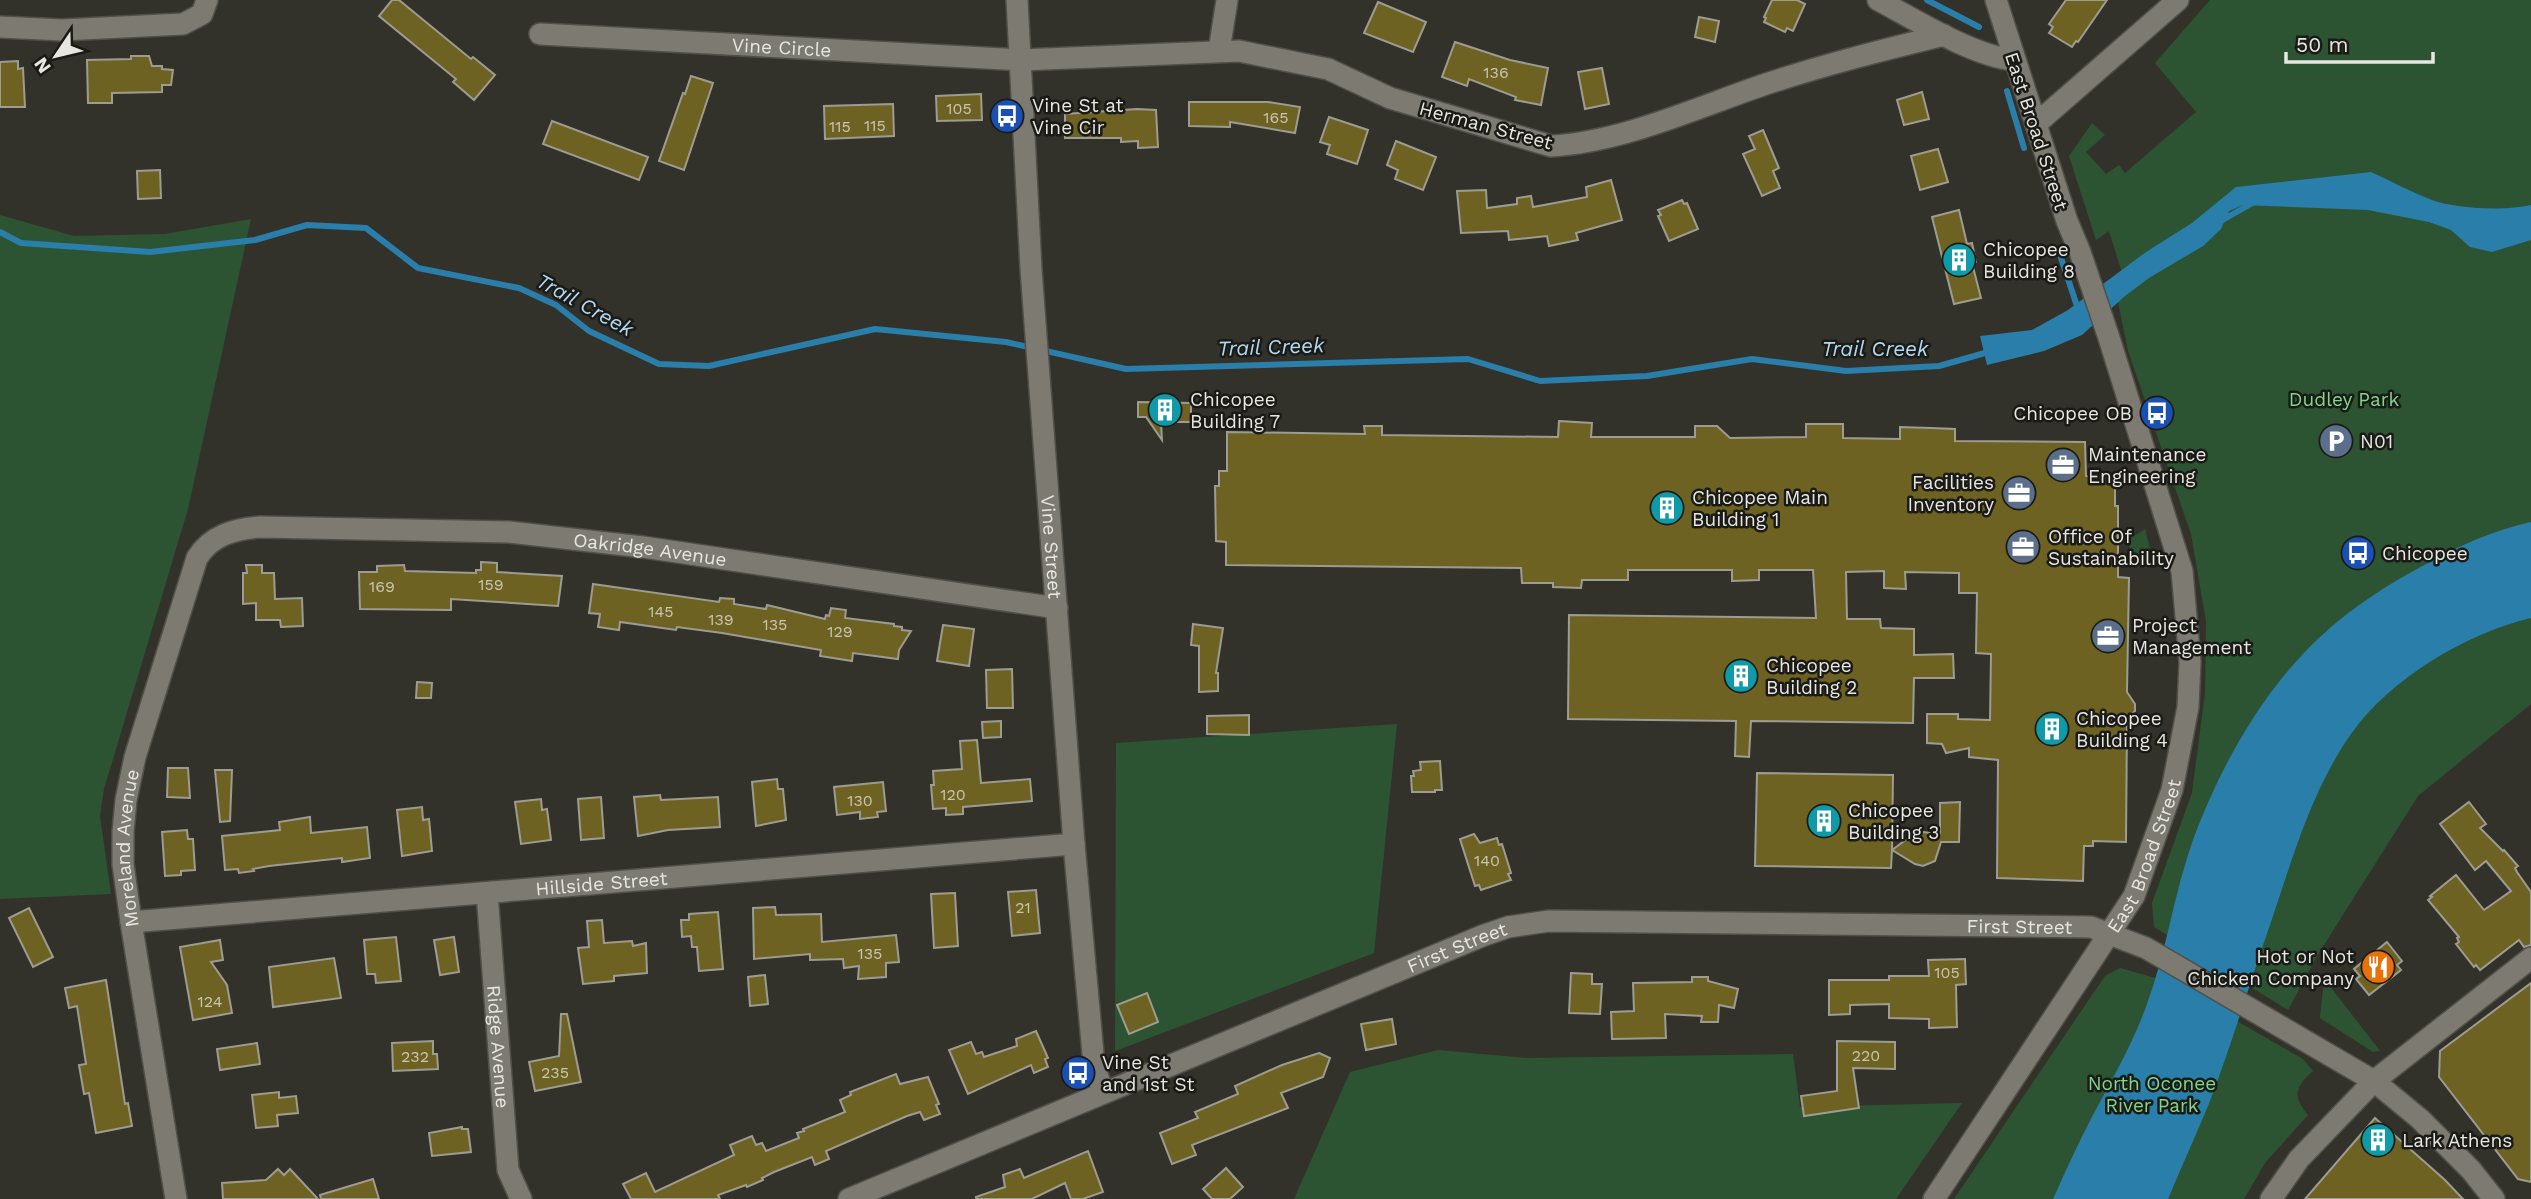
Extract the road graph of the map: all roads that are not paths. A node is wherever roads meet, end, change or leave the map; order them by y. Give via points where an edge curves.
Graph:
1 (1017, 0) edge
2 (1227, 0) edge
3 (1878, 0) edge
4 (1996, 0) edge
5 (2178, 0) edge
6 (202, 9) edge
7 (0, 27) edge
8 (540, 34) dead end
9 (1944, 35) junction
10 (1219, 51) junction
11 (1021, 60) junction
12 (2013, 60) junction
13 (2036, 124) junction
14 (239, 529) joint
15 (1057, 608) junction
16 (1074, 844) junction
17 (487, 893) junction
18 (131, 922) junction
19 (2111, 934) junction
20 (2531, 958) edge
21 (2374, 1082) junction
22 (1103, 1092) junction
23 (176, 1199) edge
24 (521, 1199) edge
25 (849, 1199) edge
26 (1934, 1199) edge
27 (2271, 1199) edge
28 (2494, 1199) edge

1 - 11 street, Vine Street
2 - 10 street
3 - 9 street
4 - 12 street, East Broad Street
5 - 13 street
6 - 7 street via 183,24 62,30
8 - 11 street, Vine Circle
9 - 10 street, Herman Street via 1824,65 1620,134 1551,146 1391,98 1328,69
9 - 12 street
10 - 11 street, Herman Street
11 - 15 street, Vine Street via 1031,269
12 - 13 street, East Broad Street
13 - 19 street, East Broad Street via 2182,570 2190,662 2188,707 2172,790 2134,897
14 - 15 street, Oakridge Avenue via 509,532 643,547
14 - 18 street, Moreland Avenue via 212,540 197,558 135,757 123,832
15 - 16 street, Vine Street
16 - 17 street, Hillside Street
16 - 22 street, Vine Street via 1094,1065
17 - 18 street, Hillside Street
17 - 24 street, Ridge Avenue via 508,1170
18 - 23 street, Moreland Avenue
19 - 21 street, East Broad Street via 2146,948
19 - 22 street, First Street via 2091,927 1549,921 1508,927
19 - 26 street
20 - 21 street
21 - 27 street via 2299,1160
21 - 28 street, East Broad Street via 2420,1119
22 - 25 street, First Street

